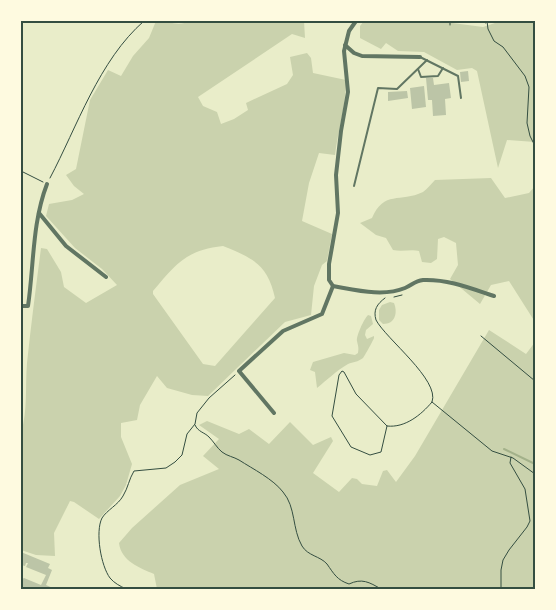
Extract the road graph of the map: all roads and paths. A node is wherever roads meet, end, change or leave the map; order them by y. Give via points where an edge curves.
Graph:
1 (144, 21) edge
2 (356, 21) edge
3 (450, 21) edge
4 (482, 21) edge
5 (492, 21) edge
6 (488, 22) edge
7 (450, 25) dead end
8 (345, 46) junction
9 (420, 57) joint
10 (427, 60) junction
11 (443, 68) junction
12 (418, 69) junction
13 (461, 98) dead end
14 (535, 146) edge
15 (21, 171) edge
16 (47, 184) junction
17 (354, 186) dead end
18 (39, 213) junction
19 (106, 277) dead end
20 (333, 286) junction
21 (406, 288) junction
22 (494, 296) dead end
23 (392, 297) dead end
24 (385, 298) dead end
25 (21, 306) edge
26 (481, 336) dead end
27 (239, 371) junction
28 (535, 381) edge
29 (432, 402) junction
30 (274, 413) dead end
31 (195, 424) junction
32 (387, 426) junction
33 (511, 457) junction
34 (535, 474) edge
35 (126, 589) edge
36 (381, 589) edge
37 (501, 589) edge

1 - 16 path via 123,41 95,84
2 - 8 street
3 - 7 path
4 - 6 path
5 - 6 path
6 - 14 path via 494,41 503,47 525,76 529,87 527,123
8 - 9 street via 362,56
8 - 20 street via 348,92 336,175 338,213 329,264 329,280
9 - 10 lane
10 - 11 lane
10 - 12 lane
11 - 12 lane via 438,76 421,78
11 - 13 lane via 458,76
12 - 17 lane via 397,89 378,88
15 - 16 path
16 - 18 street
18 - 19 street via 66,246
18 - 25 street via 28,306
20 - 21 street via 374,292
20 - 27 street via 322,314 283,331
21 - 22 street via 421,280 454,282
21 - 23 path via 402,296
24 - 29 path via 376,307 376,320 419,370 433,393
26 - 28 path
27 - 30 street
27 - 31 path via 209,398 197,414
29 - 32 path via 413,419 394,427
29 - 33 path via 492,450
31 - 35 path via 188,431 182,455 166,468 134,471 122,499 102,519 99,538 104,567 110,578
31 - 36 path via 197,430 209,437 223,453 283,492 292,507 295,528 303,547 323,561 335,577 349,584 365,581
32 - 32 path via 381,452 370,455 351,447 332,416 340,372 344,372 356,394
33 - 34 path
33 - 37 path via 510,463 526,493 530,521 503,560

